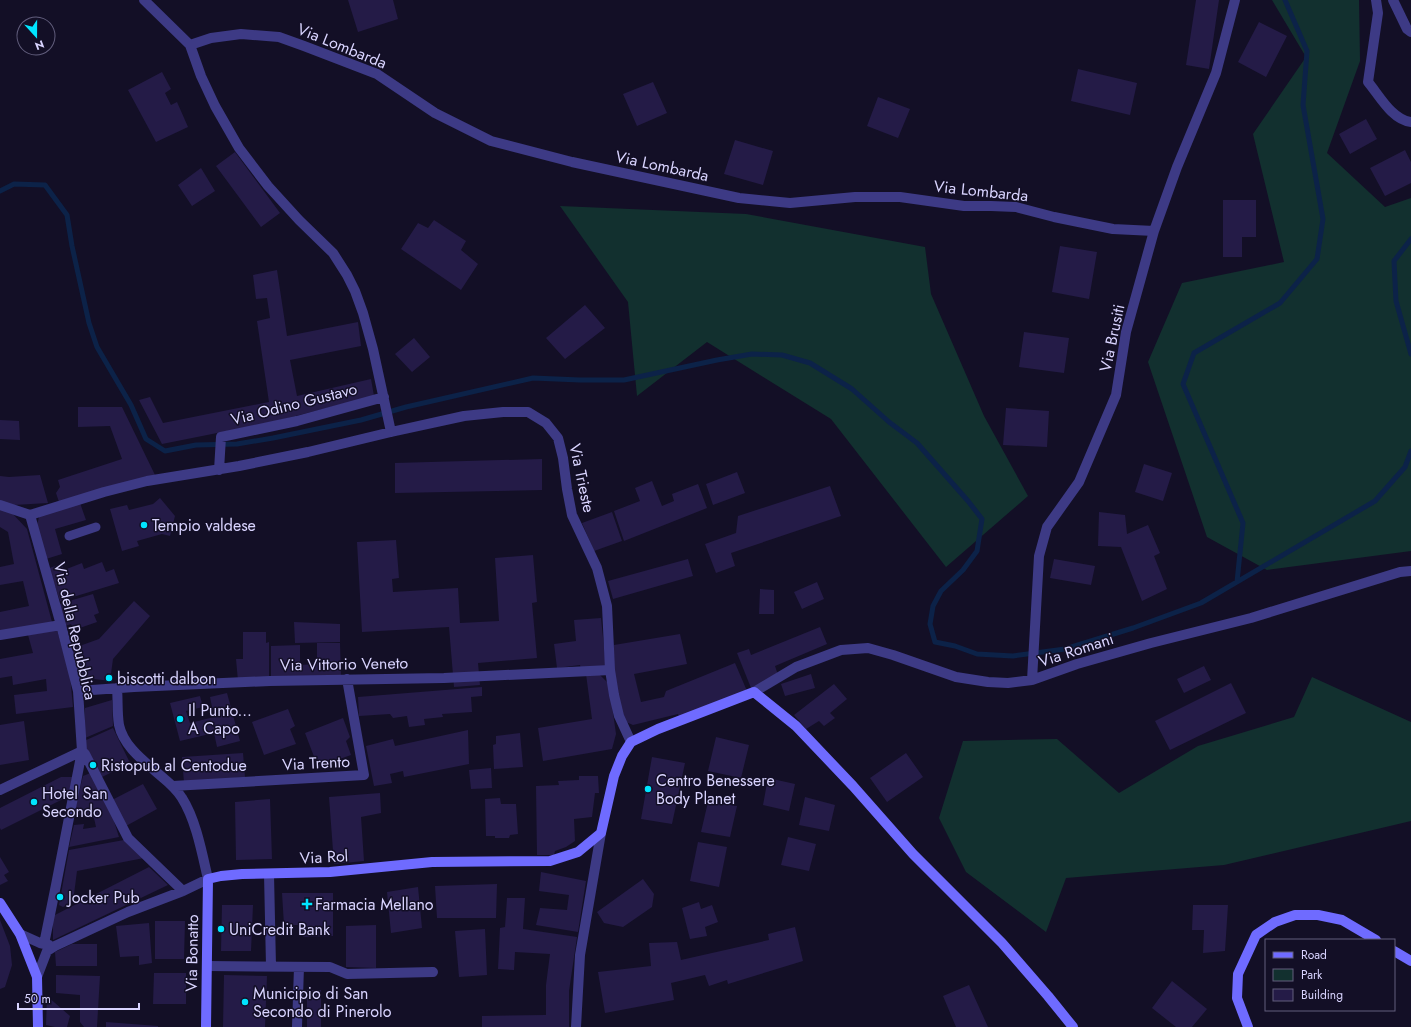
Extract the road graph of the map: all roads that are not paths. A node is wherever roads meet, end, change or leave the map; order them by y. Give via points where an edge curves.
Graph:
1 (144, 0) edge
2 (1235, 0) edge
3 (1376, 0) edge
4 (1393, 0) edge
5 (1411, 32) edge
6 (190, 45) junction
7 (1411, 122) edge
8 (1154, 231) junction
9 (384, 397) junction
10 (391, 432) junction
11 (219, 470) junction
12 (0, 505) edge
13 (30, 515) junction
14 (96, 527) dead end
15 (69, 536) dead end
16 (1411, 571) edge
17 (61, 625) junction
18 (0, 634) edge
19 (610, 670) junction
20 (1032, 676) junction
21 (347, 679) junction
22 (117, 688) junction
23 (78, 691) junction
24 (754, 692) junction
25 (631, 742) junction
26 (82, 751) junction
27 (173, 786) junction
28 (0, 790) edge
29 (601, 833) junction
30 (269, 874) junction
31 (208, 879) junction
32 (183, 891) junction
33 (0, 903) edge
34 (20, 934) junction
35 (1374, 939) edge
36 (44, 944) junction
37 (55, 946) junction
38 (1395, 952) edge
39 (1411, 961) edge
40 (207, 966) junction
41 (271, 966) junction
42 (299, 967) junction
43 (433, 972) dead end
44 (37, 977) junction
45 (38, 1027) edge
46 (206, 1027) edge
47 (298, 1027) edge
48 (576, 1027) edge
49 (1074, 1027) edge
50 (1248, 1027) edge

1 - 6 street
2 - 8 street, Via Brusiti via 1216,73 1177,166
3 - 7 street via 1378,13 1368,82 1393,113
4 - 5 street via 1407,29
6 - 8 street, Via Lombarda via 211,38 241,34 279,37 377,74 435,113 491,141 572,162 738,198 790,203 855,197 900,197 964,206 1016,207 1113,229
6 - 9 street via 201,76 238,148 268,186 333,253 347,275 363,313
8 - 20 street, Via Brusiti via 1126,332 1116,395 1079,482 1048,527 1039,556
9 - 10 street
9 - 11 street, Via Odino Gustavo via 297,421 221,437
10 - 11 street
10 - 19 street, Via Trieste via 464,416 503,412 528,412 546,423 558,438 572,515 597,568 607,606
11 - 13 street via 147,481
12 - 13 street
13 - 17 street, Via della Repubblica
14 - 15 lane
16 - 20 street, Via Romani via 1400,572 1251,618
17 - 18 street
17 - 23 street, Via della Repubblica
19 - 21 street, Via Vittorio Veneto via 444,678
19 - 25 street, Via Trieste via 619,716
20 - 24 street, Via Romani via 1008,683 988,682 956,676 868,648 841,650 796,667
21 - 22 street, Via Vittorio Veneto
21 - 27 street, Via Trento via 364,775
22 - 23 street, Via Vittorio Veneto
22 - 27 street via 120,726 124,736 142,761
23 - 26 street, Via della Repubblica
24 - 25 street
24 - 49 street via 796,726 848,780 913,854 1002,944
25 - 29 street via 614,776
26 - 28 street
26 - 32 street via 128,838
26 - 36 street, Via della Repubblica
27 - 31 street via 192,818
29 - 30 street, Via Rol via 578,852 550,861 432,862 330,872
29 - 48 street via 580,955
30 - 31 street, Via Rol
30 - 41 street
31 - 32 street, Via Rol
31 - 40 street, Via Bonatto
32 - 37 street, Via Rol via 128,912
33 - 34 street
34 - 36 street
34 - 44 street
35 - 50 street via 1342,920 1318,915 1295,915 1275,922 1262,931 1256,936 1238,974 1237,998
36 - 37 street
37 - 44 street via 47,951
38 - 39 street
40 - 41 street
40 - 46 street, Via Bonatto
41 - 42 street
42 - 43 street via 330,967 347,974
42 - 47 street
44 - 45 street

